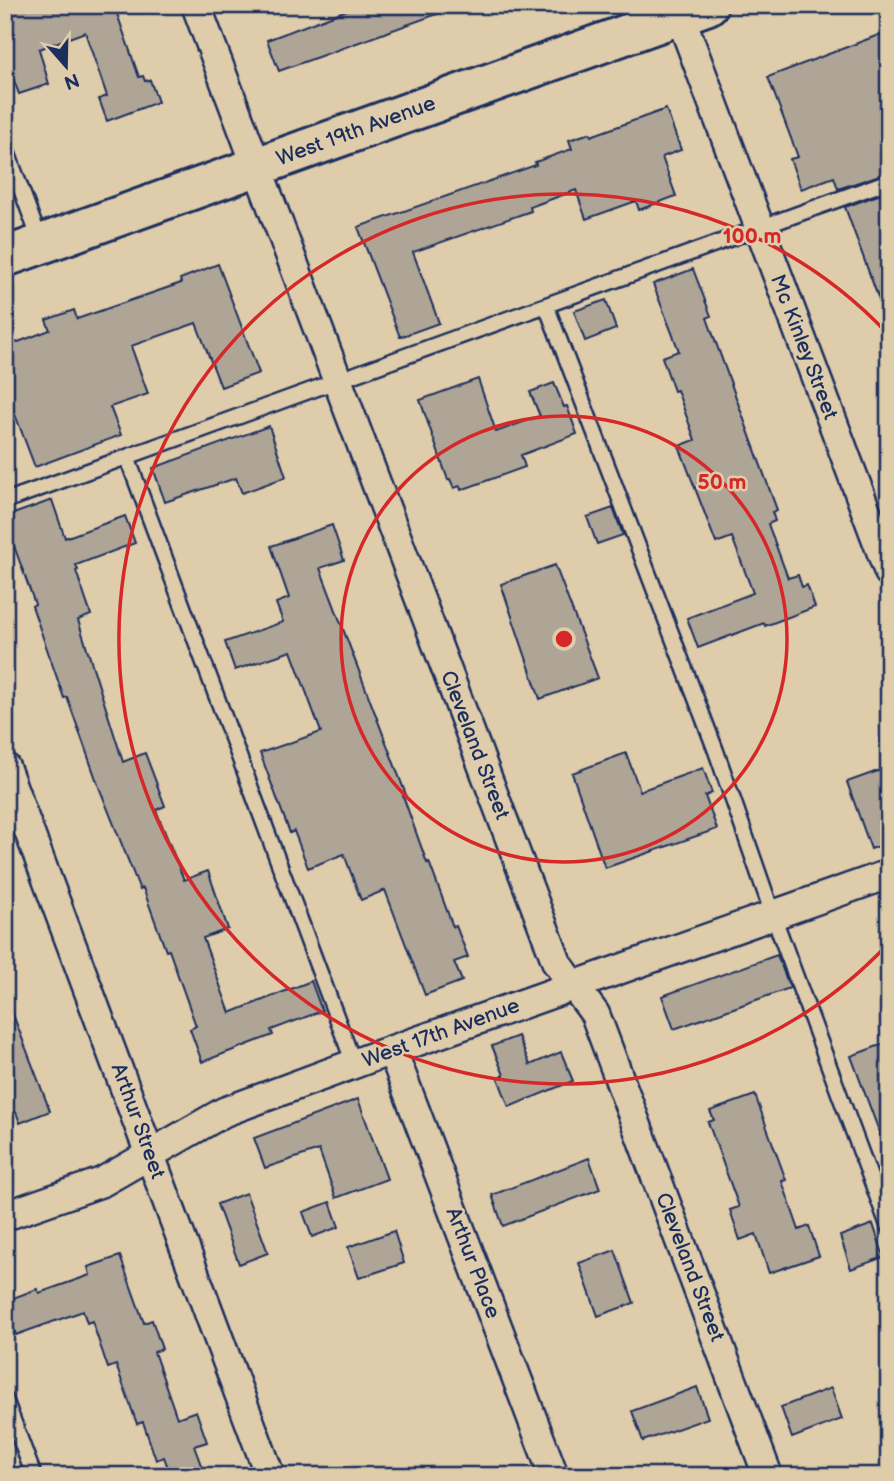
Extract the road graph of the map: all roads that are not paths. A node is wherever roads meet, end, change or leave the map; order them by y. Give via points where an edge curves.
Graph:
1 (196, 5) edge
2 (688, 9) edge
3 (5, 146) edge
4 (258, 166) junction
5 (889, 181) edge
6 (760, 228) junction
7 (41, 244) junction
8 (5, 257) edge
9 (546, 305) junction
10 (338, 380) junction
11 (127, 457) junction
12 (5, 501) edge
13 (889, 572) edge
14 (5, 767) edge
15 (889, 874) edge
16 (773, 915) junction
17 (573, 986) junction
18 (392, 1050) junction
19 (354, 1063) junction
20 (149, 1154) junction
21 (5, 1216) edge
22 (889, 1228) edge
23 (5, 1399) edge
24 (34, 1476) edge
25 (270, 1476) edge
26 (554, 1476) edge
27 (768, 1476) edge

1 - 4 street, Cleveland Street
2 - 4 street, West 19th Avenue
2 - 6 street, Mc Kinley Street
3 - 7 lane
4 - 7 street, West 19th Avenue
4 - 10 street, Cleveland Street
5 - 6 lane
6 - 9 lane
6 - 13 street, Mc Kinley Street
7 - 8 street, West 19th Avenue
9 - 10 lane
9 - 16 lane via 716,751
10 - 11 lane
10 - 17 street, Cleveland Street via 557,963
11 - 12 lane
11 - 19 lane
14 - 20 street, Arthur Street
15 - 16 street, West 17th Avenue
16 - 17 street, West 17th Avenue
16 - 22 lane
17 - 18 street, West 17th Avenue
17 - 27 street, Cleveland Street via 595,1014
18 - 19 street, West 17th Avenue
18 - 26 street, Arthur Place
19 - 20 street, West 17th Avenue via 225,1112
20 - 21 street, West 17th Avenue via 102,1182
20 - 25 street, Arthur Street
23 - 24 lane

